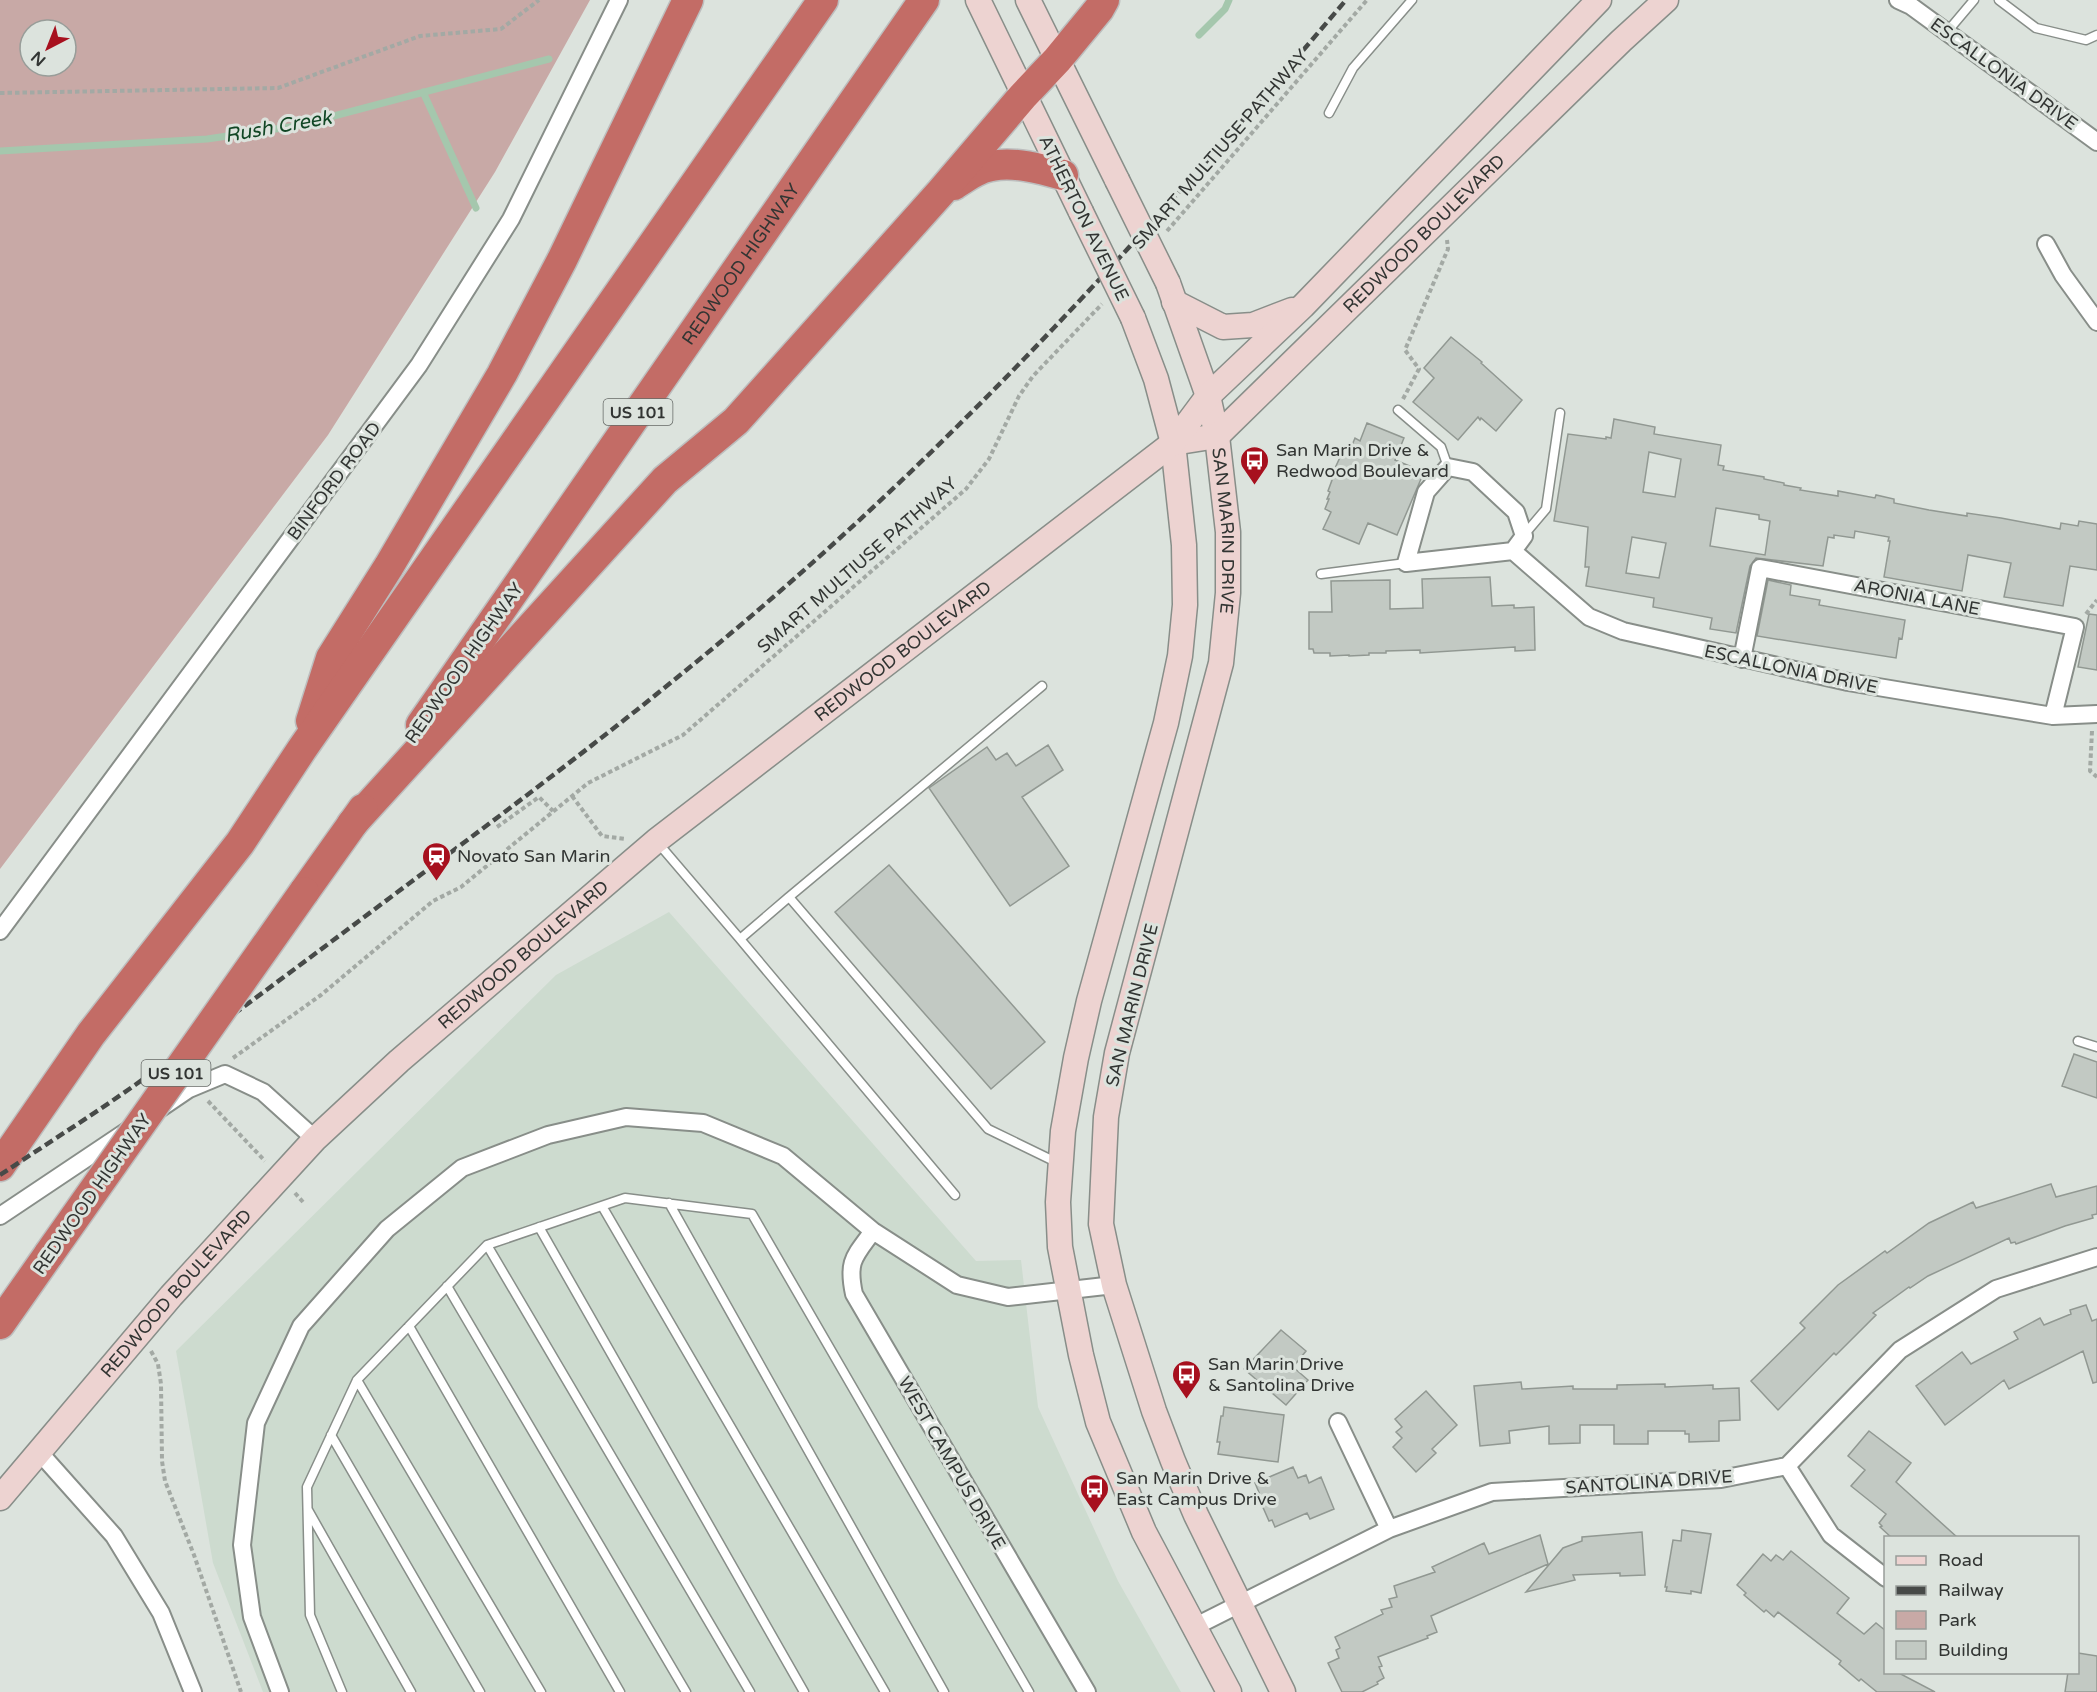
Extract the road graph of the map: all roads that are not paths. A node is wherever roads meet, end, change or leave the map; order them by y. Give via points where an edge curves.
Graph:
1 (619, 0) edge
2 (688, 0) edge
3 (823, 0) edge
4 (924, 0) edge
5 (1028, 0) edge
6 (1104, 0) edge
7 (1412, 0) edge
8 (1599, 0) edge
9 (1666, 0) edge
10 (1974, 0) edge
11 (1999, 0) edge
12 (1905, 2) edge
13 (983, 9) edge
14 (1947, 32) junction
15 (2097, 35) edge
16 (1057, 60) junction
17 (1023, 96) junction
18 (1329, 112) dead end
19 (2097, 142) edge
20 (1062, 175) junction
21 (941, 192) junction
22 (2046, 244) dead end
23 (1171, 292) junction
24 (1304, 306) junction
25 (2097, 322) edge
26 (1208, 396) junction
27 (1398, 410) road end
28 (1560, 413) dead end
29 (1218, 436) junction
30 (1173, 442) junction
31 (1448, 467) junction
32 (1524, 536) junction
33 (1513, 550) junction
34 (1406, 563) junction
35 (1321, 574) dead end
36 (1742, 659) junction
37 (1042, 686) dead end
38 (2095, 715) edge
39 (2053, 716) junction
40 (302, 749) junction
41 (352, 824) junction
42 (647, 848) junction
43 (789, 897) junction
44 (0, 931) edge
45 (740, 939) junction
46 (2078, 1041) dead end
47 (2097, 1047) edge
48 (315, 1138) junction
49 (1061, 1165) junction
50 (0, 1166) edge
51 (955, 1195) dead end
52 (669, 1203) junction
53 (602, 1206) junction
54 (0, 1216) edge
55 (539, 1227) junction
56 (873, 1231) junction
57 (487, 1245) junction
58 (2097, 1257) edge
59 (1114, 1285) junction
60 (447, 1286) junction
61 (1069, 1291) junction
62 (0, 1324) edge
63 (409, 1326) junction
64 (357, 1380) junction
65 (1338, 1422) dead end
66 (331, 1435) junction
67 (40, 1453) junction
68 (1787, 1466) junction
69 (0, 1498) edge
70 (307, 1508) junction
71 (1389, 1529) junction
72 (1884, 1576) edge
73 (1239, 1603) junction
74 (1194, 1627) junction
75 (193, 1692) edge
76 (280, 1692) edge
77 (342, 1692) edge
78 (411, 1692) edge
79 (480, 1692) edge
80 (541, 1692) edge
81 (620, 1692) edge
82 (686, 1692) edge
83 (750, 1692) edge
84 (804, 1692) edge
85 (885, 1692) edge
86 (944, 1692) edge
87 (1029, 1692) edge
88 (1086, 1692) edge
89 (1229, 1692) edge
90 (1283, 1692) edge

1 - 44 street, BINFORD ROAD via 511,219 419,365
2 - 40 highway via 502,374 331,658
3 - 40 highway
4 - 41 highway, REDWOOD HIGHWAY / US 101
5 - 16 main road
6 - 16 highway
7 - 18 lane via 1353,68
8 - 24 main road, REDWOOD BOULEVARD
9 - 29 main road, REDWOOD BOULEVARD
10 - 14 lane
11 - 15 lane via 2036,28 2086,40
12 - 14 street, ESCALLONIA DRIVE
13 - 17 main road, ATHERTON AVENUE
14 - 19 street, ESCALLONIA DRIVE
16 - 17 highway
16 - 23 main road, bridge
17 - 20 main road, ATHERTON AVENUE
17 - 21 highway
20 - 21 highway via 1035,166 993,165
20 - 30 main road, ATHERTON AVENUE, bridge via 1133,318
21 - 41 highway via 736,421 665,480
22 - 25 street via 2062,274
23 - 24 main road via 1223,327 1253,325
23 - 26 main road
24 - 26 main road, REDWOOD BOULEVARD
26 - 29 main road
26 - 30 main road, REDWOOD BOULEVARD
27 - 31 lane via 1441,447
28 - 32 lane via 1546,509
29 - 30 main road
29 - 59 main road, SAN MARIN DRIVE via 1228,532 1228,593 1221,663 1117,1053 1106,1117 1101,1224
30 - 42 main road, REDWOOD BOULEVARD
30 - 49 main road, SAN MARIN DRIVE via 1184,545 1185,604 1180,656 1166,723 1079,1047 1063,1131
31 - 32 street via 1473,472 1516,512
31 - 34 street via 1426,492
32 - 33 street
33 - 34 street
33 - 36 street, ESCALLONIA DRIVE via 1589,617 1623,632
34 - 35 lane
36 - 39 street, ESCALLONIA DRIVE via 1848,682
36 - 39 street, ARONIA LANE via 1760,568 2075,627
37 - 43 lane
38 - 39 street, ESCALLONIA DRIVE
40 - 50 highway via 240,843 91,1034
41 - 62 highway, REDWOOD HIGHWAY / US 101, bridge
42 - 45 lane
42 - 48 main road, REDWOOD BOULEVARD
43 - 45 lane
43 - 49 lane via 988,1129
45 - 51 lane
46 - 47 lane
48 - 54 street via 263,1092 225,1074 189,1089
48 - 67 main road, REDWOOD BOULEVARD
49 - 61 main road, SAN MARIN DRIVE via 1060,1247
52 - 53 lane via 625,1198
52 - 86 lane
52 - 87 lane via 752,1214
53 - 55 lane
53 - 85 lane
55 - 57 lane
55 - 84 lane
56 - 61 street via 957,1285 1008,1297
56 - 76 street via 783,1156 703,1123 626,1117 548,1135 462,1168 387,1229 300,1326 255,1423 242,1545 252,1617
56 - 88 street, WEST CAMPUS DRIVE via 853,1258 850,1275 854,1294
57 - 60 lane
57 - 83 lane
58 - 68 street via 1996,1288 1900,1350
59 - 61 street
59 - 73 main road, SAN MARIN DRIVE via 1173,1461
60 - 63 lane
60 - 82 lane
61 - 74 main road, SAN MARIN DRIVE via 1098,1422 1144,1532
63 - 64 lane
63 - 81 lane
64 - 66 lane
64 - 80 lane
65 - 71 street
66 - 70 lane via 307,1487
66 - 79 lane
67 - 69 main road, REDWOOD BOULEVARD
67 - 75 street via 114,1536 161,1613
68 - 71 street, SANTOLINA DRIVE via 1721,1479 1492,1492
68 - 72 street via 1831,1535
70 - 77 lane via 310,1615
70 - 78 lane
71 - 73 street, SANTOLINA DRIVE
73 - 74 street, SANTOLINA DRIVE
73 - 90 main road, SAN MARIN DRIVE
74 - 89 main road, SAN MARIN DRIVE

